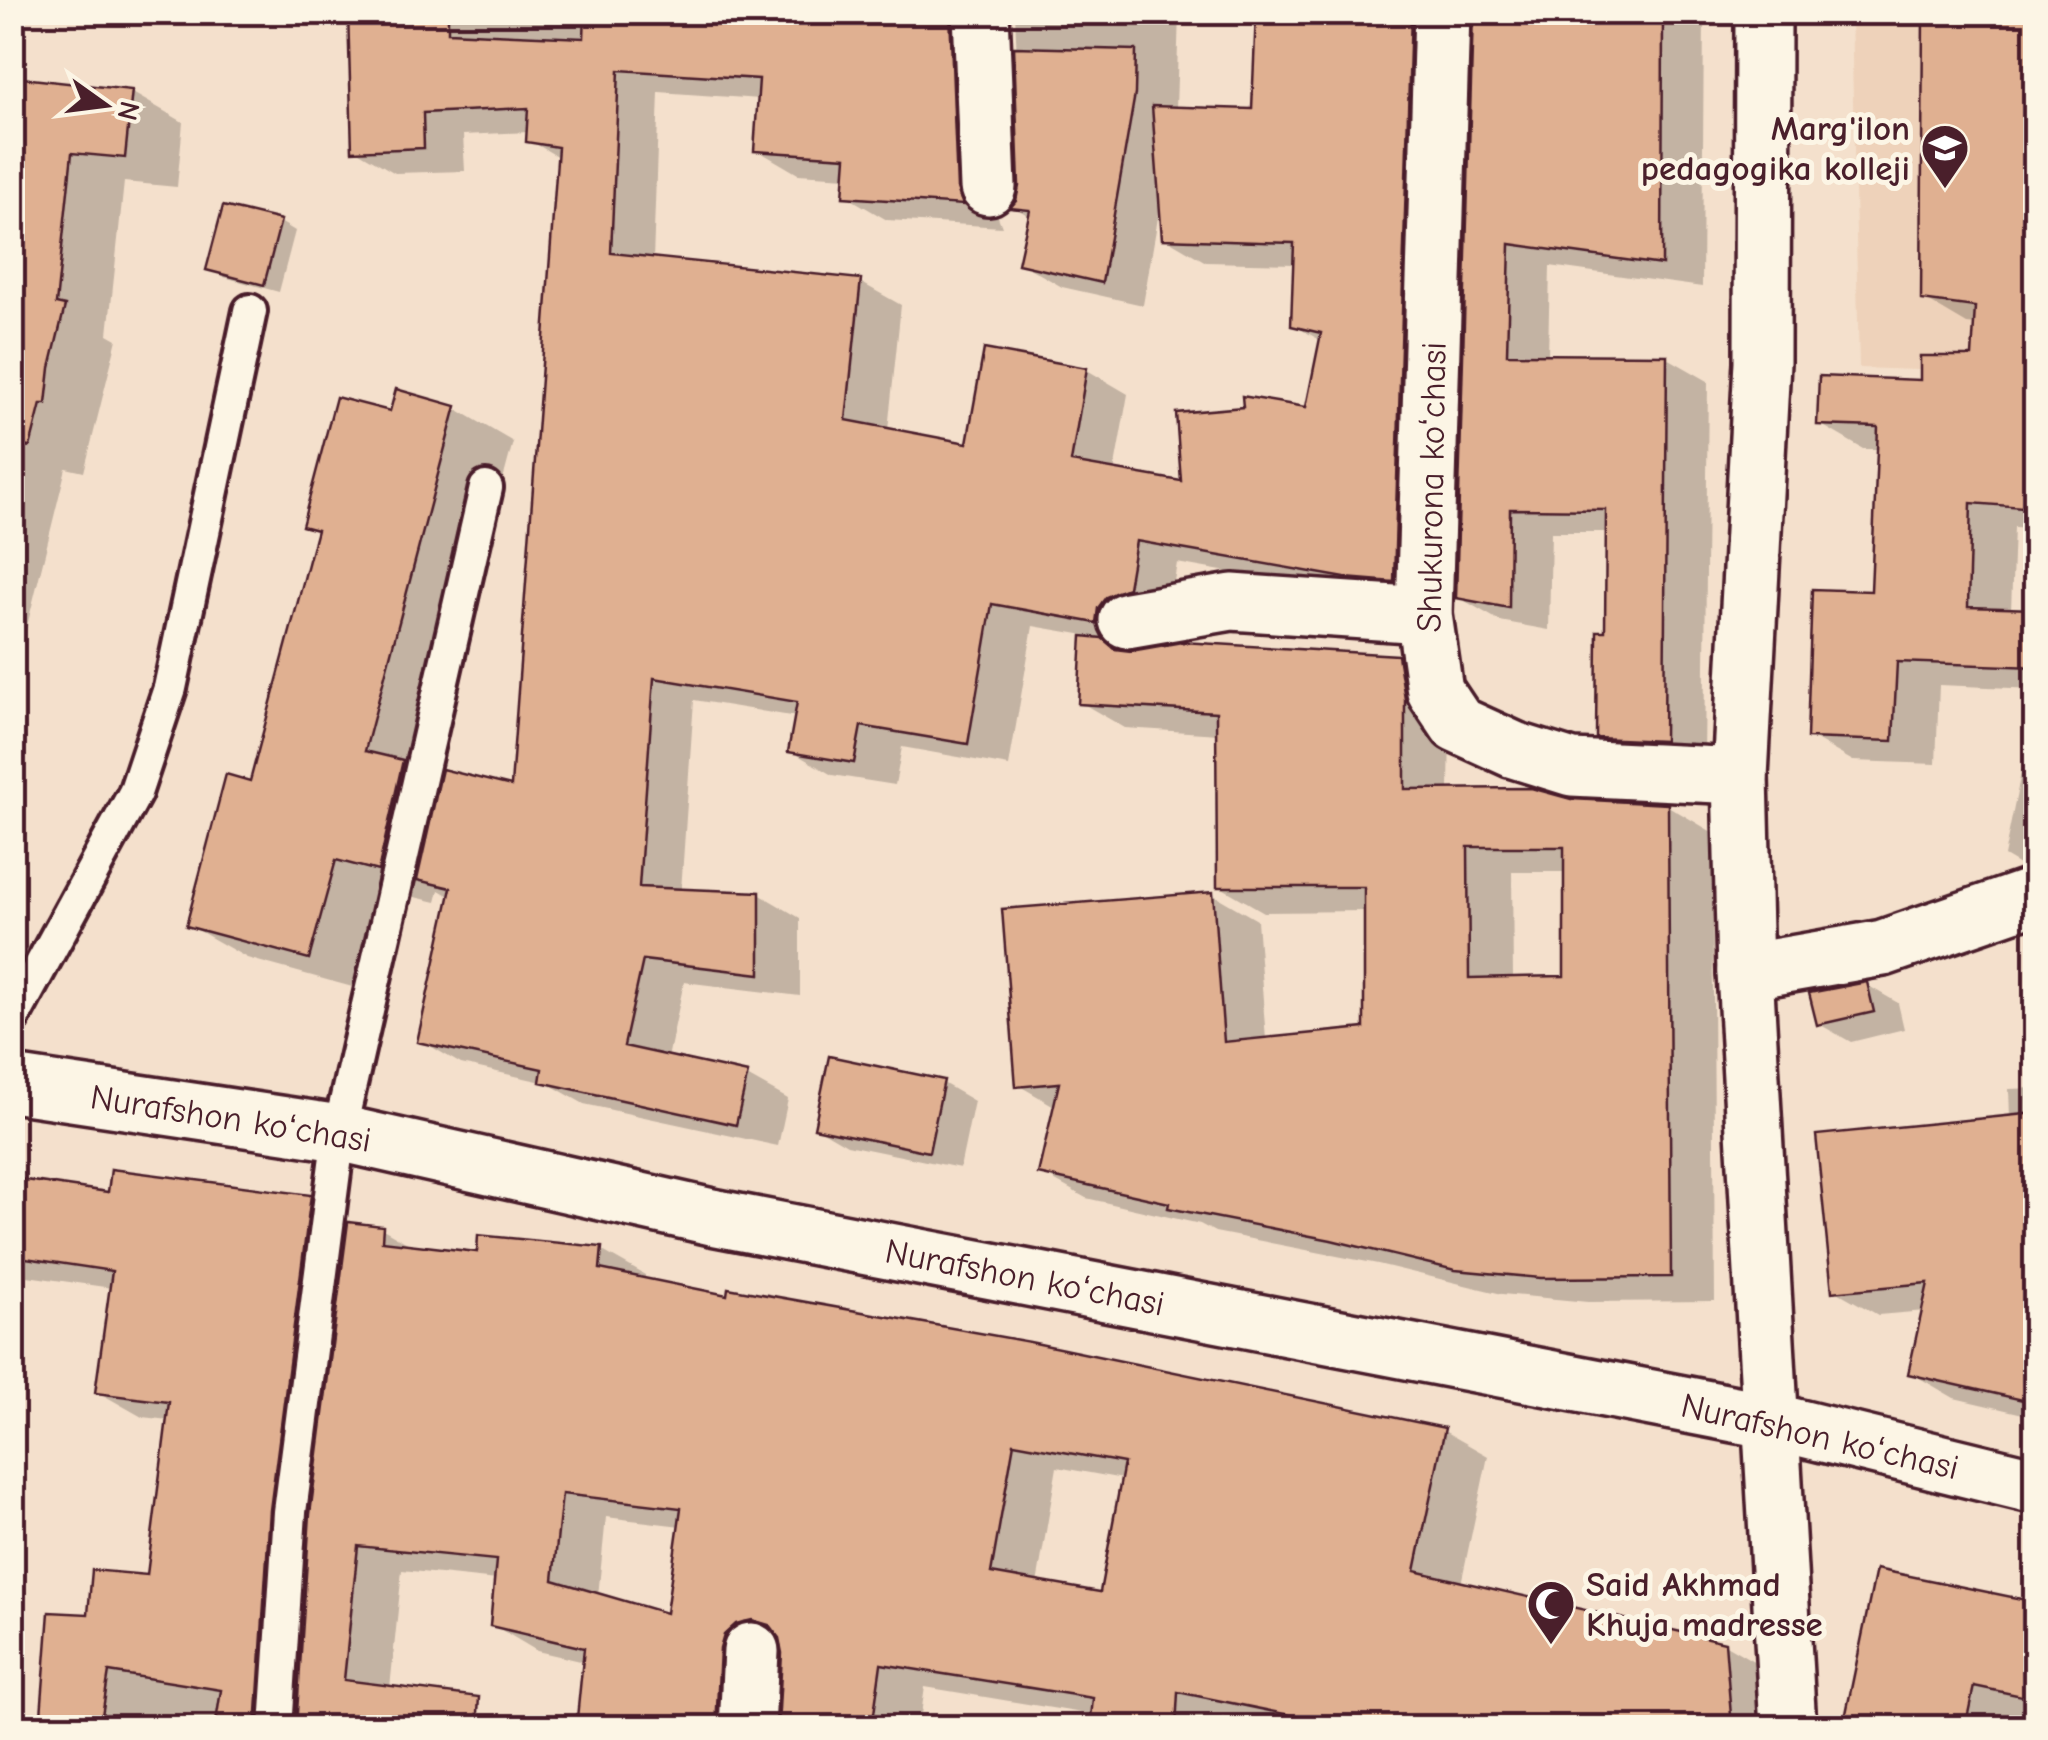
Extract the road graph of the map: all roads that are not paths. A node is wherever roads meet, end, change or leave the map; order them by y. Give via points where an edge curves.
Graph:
1 (981, 12) edge
2 (1442, 12) edge
3 (1763, 12) edge
4 (988, 187) dead end
5 (250, 311) dead end
6 (486, 488) dead end
7 (1424, 615) junction
8 (1127, 620) dead end
9 (1740, 776) junction
10 (2036, 895) edge
11 (1745, 972) junction
12 (12, 1020) edge
13 (12, 1084) edge
14 (339, 1133) junction
15 (1771, 1421) junction
16 (2036, 1486) edge
17 (751, 1651) dead end
18 (276, 1728) edge
19 (747, 1728) edge
20 (1788, 1728) edge

1 - 4 street
2 - 7 street, Shukurona koʻchasi
3 - 9 street via 1762,362
5 - 12 lane via 170,688 135,792
6 - 14 lane
7 - 8 street via 1232,602
7 - 9 street, Shukurona koʻchasi via 1435,692 1457,724 1572,768
9 - 11 street
10 - 11 street via 1883,948
11 - 15 street
13 - 14 street, Nurafshon koʻchasi
14 - 15 street, Nurafshon koʻchasi via 732,1220
14 - 18 lane via 290,1512
15 - 16 street, Nurafshon koʻchasi
15 - 20 street
17 - 19 street

